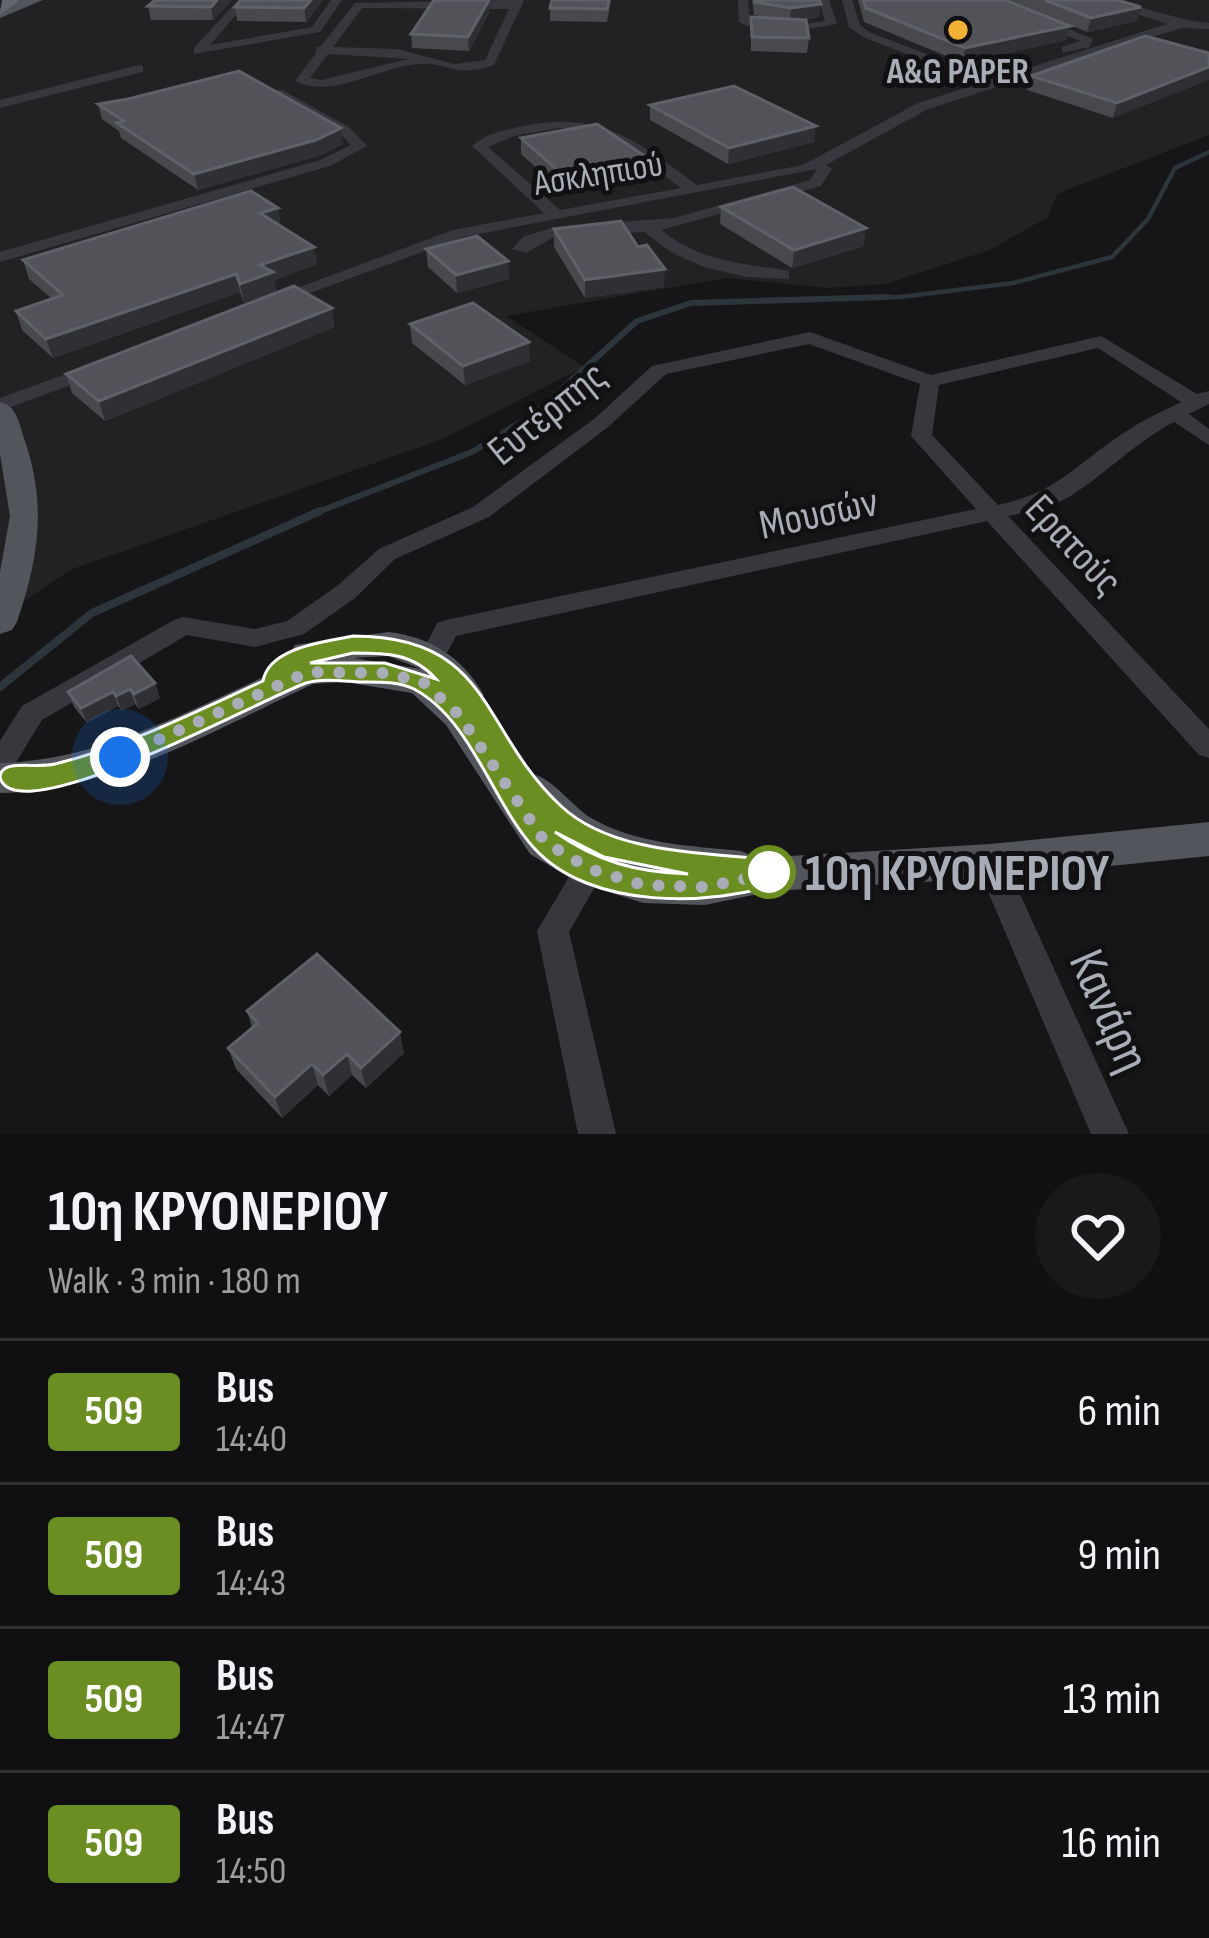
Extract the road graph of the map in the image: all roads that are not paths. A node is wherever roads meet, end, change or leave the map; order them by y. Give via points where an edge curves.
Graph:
1 (12, 0) edge
2 (35, 0) edge
3 (244, 0) edge
4 (337, 0) edge
5 (743, 0) edge
6 (824, 0) edge
7 (847, 0) edge
8 (987, 0) edge
9 (1102, 0) edge
10 (518, 3) edge
11 (0, 11) edge
12 (1180, 24) junction
13 (1209, 26) edge
14 (320, 50) junction
15 (418, 60) junction
16 (140, 69) dead end
17 (1007, 70) junction
18 (964, 73) junction
19 (991, 82) junction
20 (277, 93) edge
21 (0, 104) edge
22 (821, 161) junction
23 (694, 190) junction
24 (554, 213) junction
25 (647, 226) junction
26 (520, 249) dead end
27 (0, 257) edge
28 (783, 275) dead end
29 (246, 311) edge
30 (113, 362) edge
31 (930, 381) junction
32 (1193, 404) edge
33 (0, 408) edge
34 (1209, 439) edge
35 (9, 462) edge
36 (995, 515) junction
37 (0, 622) edge
38 (432, 658) junction
39 (245, 702) junction
40 (1209, 747) edge
41 (0, 764) edge
42 (0, 778) edge
43 (1209, 839) edge
44 (597, 857) junction
45 (990, 861) junction
46 (597, 1134) edge
47 (1110, 1134) edge

1 - 11 highway
2 - 11 main road
3 - 4 street via 198,50 316,30
5 - 6 street via 745,22 800,28 831,24
7 - 18 street via 855,27 867,35
8 - 17 street via 1087,39
9 - 12 street
10 - 14 street via 364,3
10 - 15 street via 490,62 454,70
12 - 13 street, Ασκληπιού
12 - 17 street, Ασκληπιού
14 - 15 street
14 - 15 street via 302,82
16 - 21 street
17 - 18 street
17 - 19 street, Ασκληπιού
18 - 19 street
19 - 22 street, Ασκληπιού via 923,106
20 - 27 street via 361,146
22 - 23 street, Ασκληπιού
22 - 25 street via 825,174 816,183
23 - 24 street, Ασκληπιού
23 - 24 street via 584,122 538,126 479,146
24 - 29 street, Ασκληπιού via 459,233
25 - 26 street via 548,233
25 - 28 street via 726,269
30 - 33 street
31 - 32 street via 1101,342
31 - 36 street, Ερατούς via 921,436
31 - 41 street, Ευτέρπης via 810,338 672,364 482,512 387,554 295,628 255,638 183,626 32,713
32 - 34 street
32 - 36 street, Μουσών via 1137,433 1063,491
33 - 35 main road
35 - 37 main road via 28,514 24,557
36 - 38 street, Μουσών via 446,629
36 - 40 street, Ερατούς
38 - 39 main road via 392,645 303,655
38 - 44 main road via 552,817
39 - 42 main road via 120,757 48,777
39 - 44 main road via 308,672 364,670 423,682 459,715 545,842
43 - 45 main road
44 - 45 main road via 643,885 705,887 773,873
44 - 46 street via 554,931
45 - 47 street, Κανάρη

